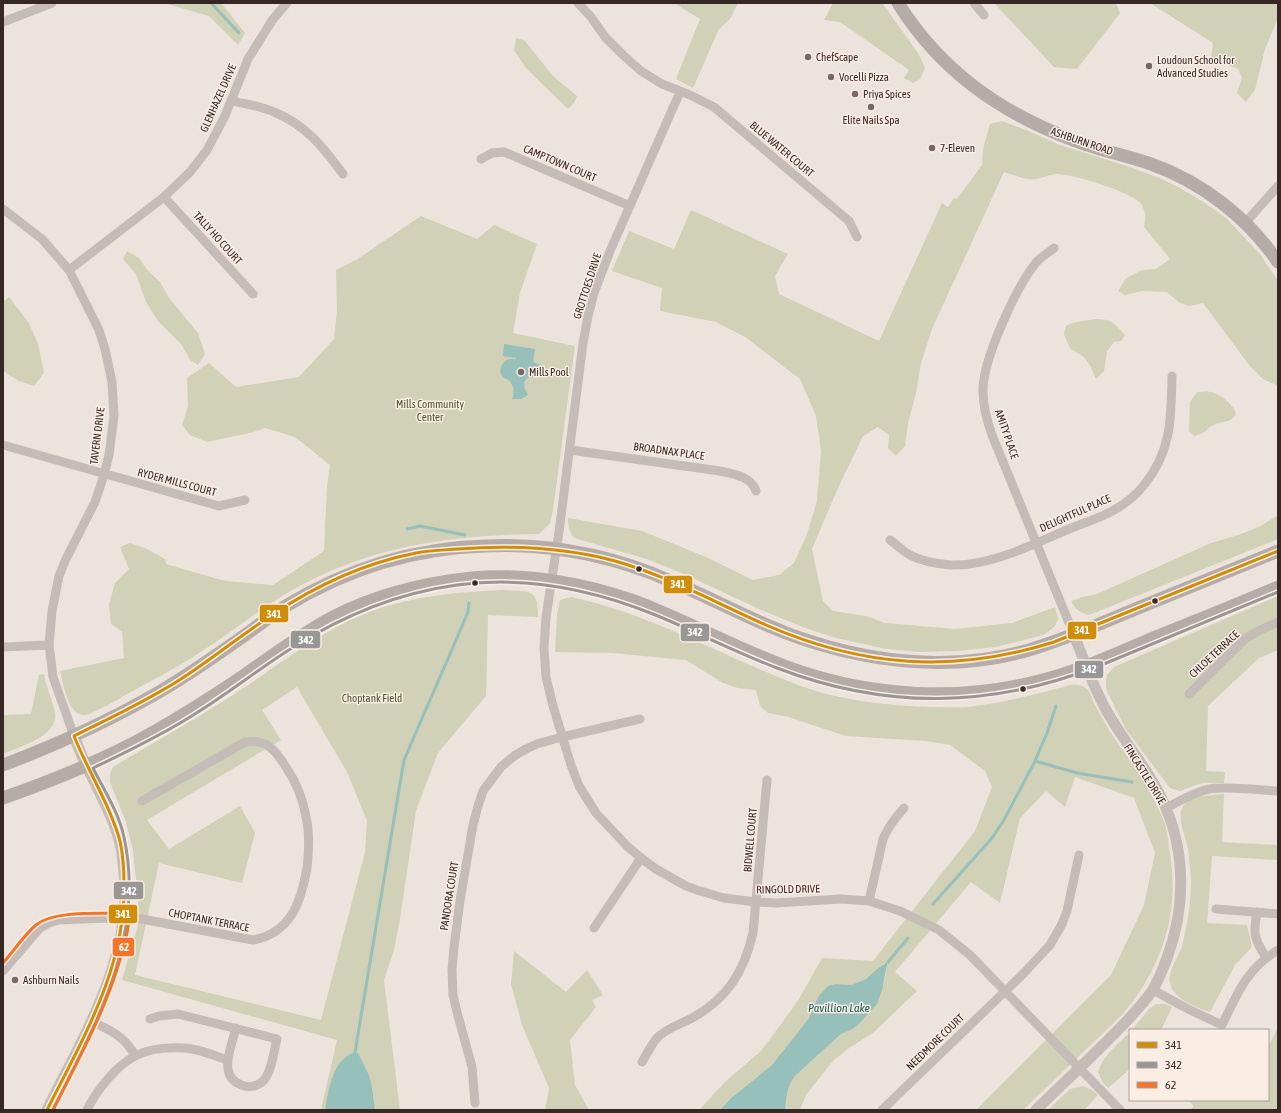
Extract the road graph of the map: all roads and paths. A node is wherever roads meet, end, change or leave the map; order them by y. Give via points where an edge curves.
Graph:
1 (52, 3) edge
2 (287, 3) edge
3 (578, 3) edge
4 (898, 3) edge
5 (974, 3) edge
6 (984, 15) dead end
7 (3, 22) edge
8 (680, 92) junction
9 (232, 101) junction
10 (481, 159) dead end
11 (343, 174) dead end
12 (1278, 186) edge
13 (164, 198) junction
14 (630, 206) junction
15 (3, 209) edge
16 (1245, 223) junction
17 (857, 237) dead end
18 (1054, 248) dead end
19 (1278, 262) edge
20 (69, 270) junction
21 (253, 294) dead end
22 (1172, 376) dead end
23 (3, 445) edge
24 (570, 450) junction
25 (104, 475) junction
26 (756, 491) dead end
27 (244, 500) dead end
28 (890, 540) dead end
29 (1036, 543) junction
30 (556, 548) junction
31 (1278, 551) edge
32 (551, 581) junction
33 (1278, 587) edge
34 (1278, 622) edge
35 (1074, 635) junction
36 (48, 645) junction
37 (3, 647) edge
38 (1087, 666) junction
39 (1189, 694) dead end
40 (640, 719) dead end
41 (74, 736) junction
42 (562, 737) junction
43 (3, 765) edge
44 (86, 766) junction
45 (767, 780) dead end
46 (1278, 791) edge
47 (3, 798) edge
48 (142, 801) dead end
49 (904, 808) dead end
50 (1166, 808) junction
51 (1080, 855) dead end
52 (641, 858) junction
53 (869, 901) junction
54 (756, 902) junction
55 (1216, 909) dead end
56 (1257, 912) junction
57 (1278, 914) edge
58 (124, 918) junction
59 (594, 928) dead end
60 (1278, 950) edge
61 (1266, 957) junction
62 (3, 971) edge
63 (1005, 990) junction
64 (1153, 990) junction
65 (150, 1019) dead end
66 (91, 1021) junction
67 (236, 1028) junction
68 (135, 1056) junction
69 (227, 1060) junction
70 (642, 1062) dead end
71 (1079, 1068) junction
72 (475, 1103) dead end
73 (47, 1110) edge
74 (87, 1110) edge
75 (882, 1110) edge
76 (1036, 1110) edge
77 (1120, 1110) edge

1 - 7 street
2 - 9 street, GLENHAZEL DRIVE via 273,19 248,59
3 - 8 street via 623,56 662,84
4 - 16 main road, ASHBURN ROAD via 925,40 964,79 990,99 1011,112 1074,141 1173,173 1219,200
5 - 6 street
8 - 14 street, GROTTOES DRIVE
8 - 17 street, BLUE WATER COURT via 714,107 850,221
9 - 11 street via 275,112 299,126 322,145
9 - 13 street, GLENHAZEL DRIVE via 206,150 190,172
10 - 14 street, CAMPTOWN COURT via 492,153 504,152
12 - 16 street
13 - 20 street, GLENHAZEL DRIVE
13 - 21 street, TALLY HO COURT
14 - 24 street, GROTTOES DRIVE via 594,293 588,316
15 - 20 street, TAVERN DRIVE via 42,240
16 - 19 main road, ASHBURN ROAD
18 - 29 street, AMITY PLACE via 1036,262 1023,282 997,338 986,369 983,390 992,435
20 - 25 street, TAVERN DRIVE via 99,330 112,382 114,416
22 - 29 street, DELIGHTFUL PLACE via 1170,432 1164,452 1144,485 1114,510
23 - 25 street, RYDER MILLS COURT
24 - 26 street, BROADNAX PLACE via 720,471 748,480
24 - 30 street, GROTTOES DRIVE
25 - 27 street, RYDER MILLS COURT via 219,506
25 - 36 street, TAVERN DRIVE via 95,502 59,576
28 - 29 street, DELIGHTFUL PLACE via 912,556 927,562 950,565 982,562
29 - 35 street, AMITY PLACE
30 - 32 street, RINGOLD DRIVE
30 - 35 main road via 634,567 784,633 848,653 882,659 962,662 1028,650
30 - 41 main road via 484,546 416,553 364,568 312,591 164,689
31 - 35 main road
32 - 38 main road via 600,590 635,602 797,671 872,690 940,695 983,692 1037,682
32 - 42 street, RINGOLD DRIVE via 544,648 546,676
32 - 44 main road via 508,576 476,578 416,588 378,598 334,617 151,734
33 - 38 main road
34 - 39 street, CHLOE TERRACE via 1246,638
35 - 38 street, FINCASTLE DRIVE
36 - 37 street
36 - 41 street, TAVERN DRIVE via 53,677
38 - 50 street, FINCASTLE DRIVE via 1108,713 1149,775
40 - 42 street, PANDORA COURT
41 - 43 main road
41 - 44 street
42 - 52 street, RINGOLD DRIVE via 570,765 588,801 609,828
42 - 72 street, PANDORA COURT via 537,744 514,756 489,782 478,806 460,902 452,970 453,995 472,1067
44 - 47 main road
44 - 58 street via 106,804 118,836 125,884
45 - 54 street, BIDWELL COURT
46 - 50 street via 1210,789
48 - 58 street, CHOPTANK TERRACE via 236,746 254,741 264,743 279,756 295,781 302,799 309,837 304,888 297,906 287,921 264,938 253,940 142,919
49 - 53 street via 887,829
50 - 64 street, FINCASTLE DRIVE via 1181,871 1180,914 1164,968
51 - 63 street, NEEDMORE COURT via 1067,911 1056,935 1042,955
52 - 54 street, RINGOLD DRIVE via 686,886 724,898
52 - 59 street
53 - 54 street, RINGOLD DRIVE via 841,899
53 - 63 street, RINGOLD DRIVE via 907,913 939,930 970,955
54 - 70 street, BIDWELL COURT via 750,944 742,968 730,988 710,1007 658,1037
55 - 56 street
56 - 57 street
56 - 61 street via 1254,935
58 - 62 street, CHOPTANK TERRACE via 58,920 49,923 39,929
58 - 66 street via 117,954
60 - 61 street
61 - 64 street via 1242,985 1222,1025
63 - 71 street, RINGOLD DRIVE
63 - 75 street, NEEDMORE COURT
64 - 71 street, FINCASTLE DRIVE via 1130,1019
65 - 67 street via 178,1014
66 - 68 street via 126,1041
66 - 73 street
67 - 69 street
67 - 69 street via 277,1039 269,1070 264,1080 247,1087 231,1078
68 - 69 street via 164,1049 183,1048
68 - 74 street via 100,1088
71 - 76 street, FINCASTLE DRIVE
71 - 77 street, RINGOLD DRIVE

